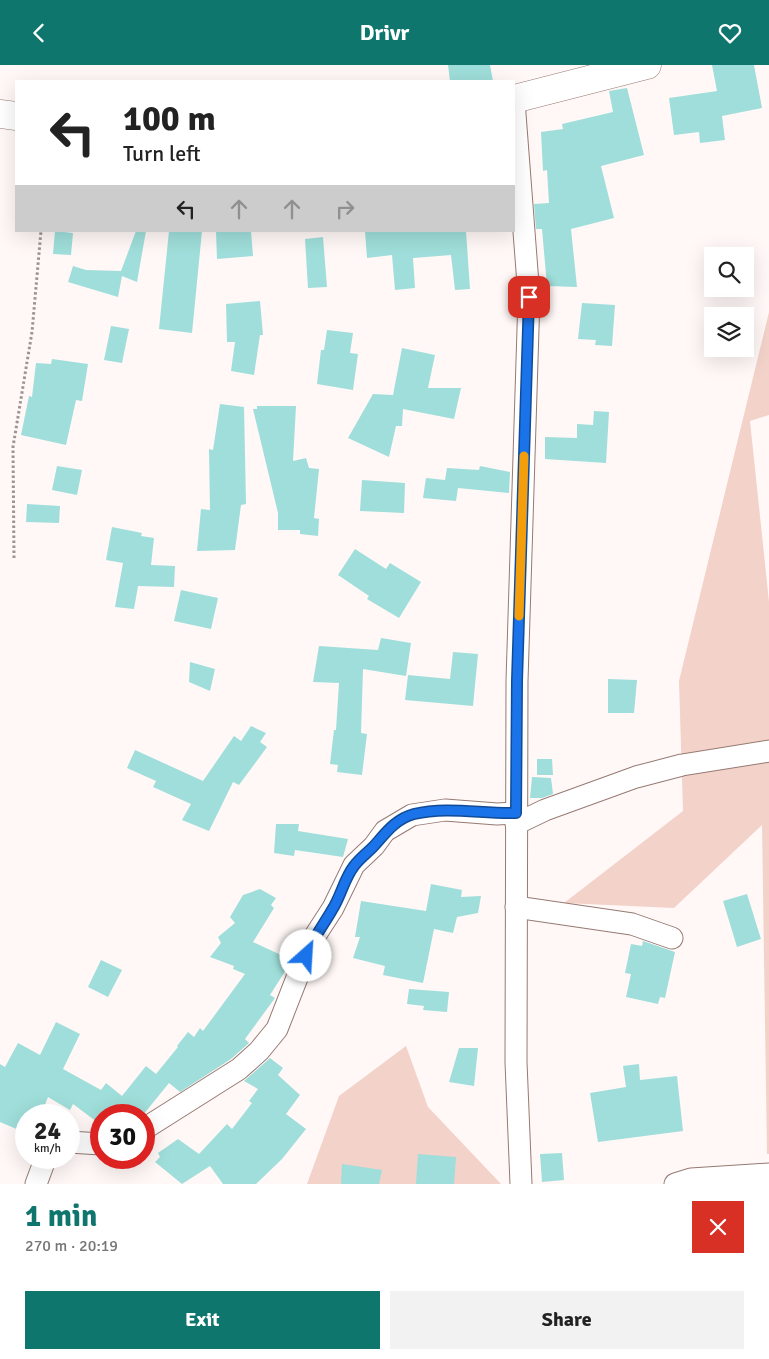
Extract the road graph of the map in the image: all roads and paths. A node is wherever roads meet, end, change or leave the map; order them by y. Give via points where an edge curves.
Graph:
1 (631, 67) edge
2 (515, 100) edge
3 (515, 113) edge
4 (0, 114) edge
5 (15, 116) edge
6 (41, 232) edge
7 (14, 558) dead end
8 (769, 751) edge
9 (516, 819) junction
10 (516, 907) junction
11 (672, 938) dead end
12 (155, 1123) edge
13 (42, 1169) edge
14 (769, 1174) edge
15 (36, 1184) edge
16 (521, 1184) edge
17 (674, 1184) edge

1 - 2 highway
3 - 9 street via 529,297
4 - 5 highway
6 - 7 path via 32,332 13,447
8 - 9 street via 682,765 636,777
9 - 10 street
9 - 12 street via 497,814 445,810 412,815 385,831 354,865 333,908 311,942 277,1029 239,1069
10 - 11 street via 632,924
10 - 16 street via 516,1062
13 - 15 street
14 - 17 street via 691,1179

